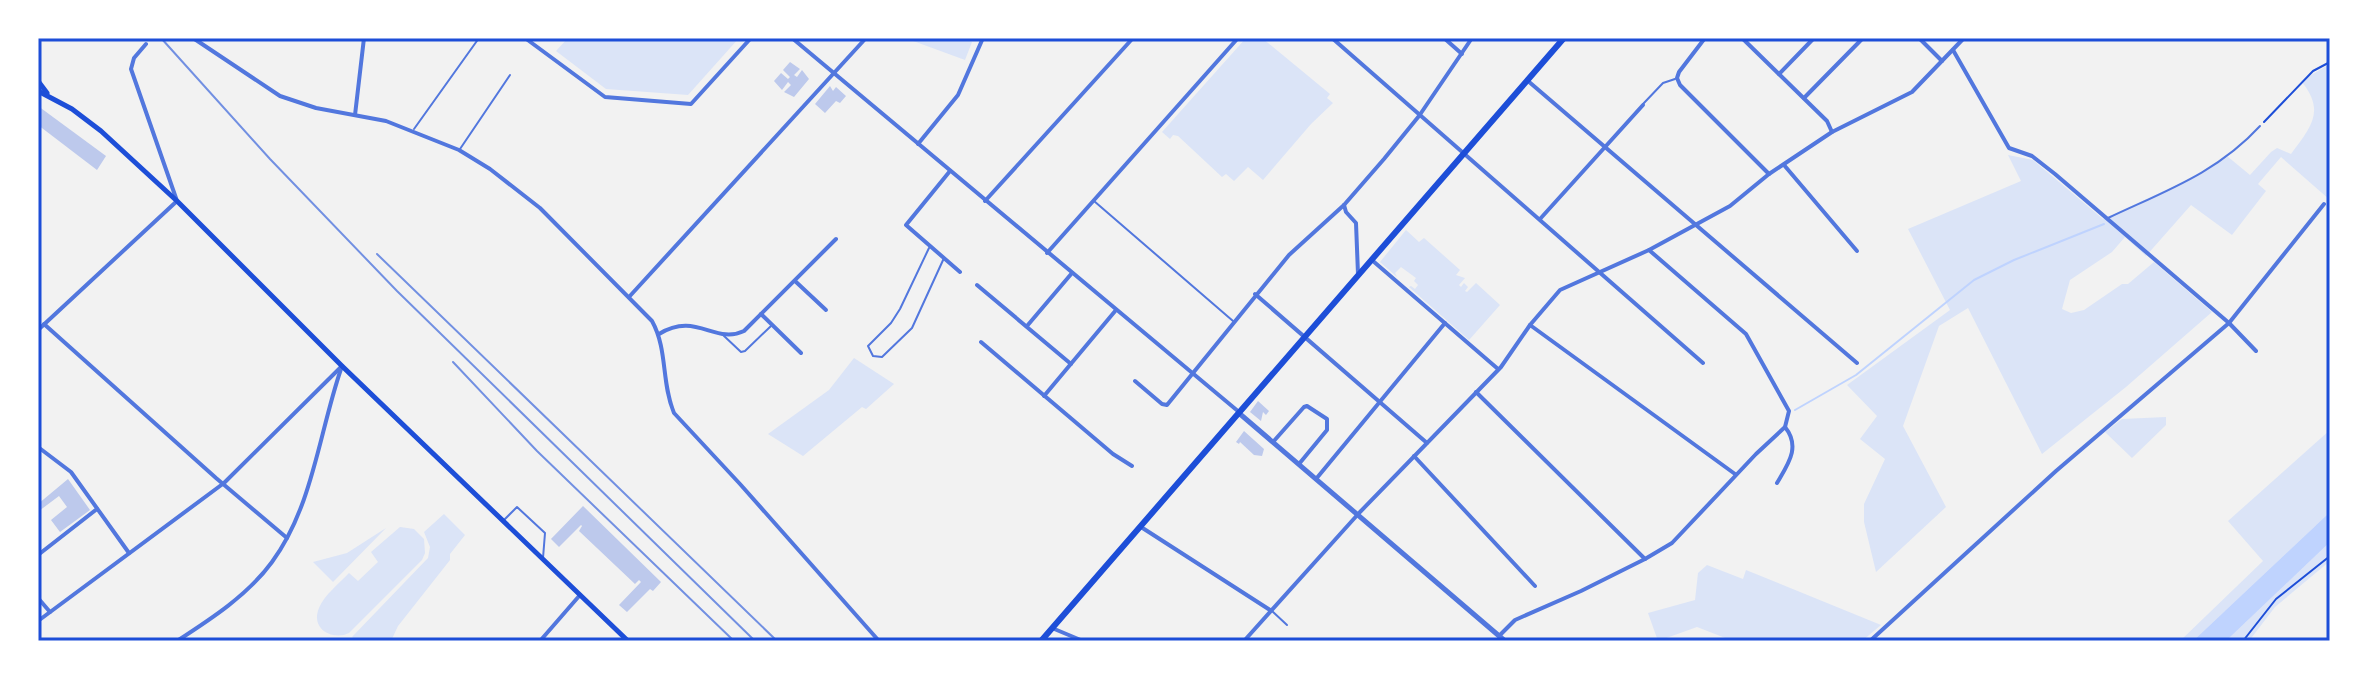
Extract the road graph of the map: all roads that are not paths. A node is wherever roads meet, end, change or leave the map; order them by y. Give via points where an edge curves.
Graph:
1 (193, 38) edge
2 (364, 38) edge
3 (479, 38) edge
4 (525, 38) edge
5 (751, 38) edge
6 (792, 38) edge
7 (866, 38) edge
8 (983, 38) edge
9 (1133, 38) edge
10 (1332, 38) edge
11 (1444, 38) edge
12 (1472, 38) edge
13 (1564, 38) edge
14 (1705, 38) edge
15 (1742, 38) edge
16 (1814, 38) edge
17 (1863, 38) edge
18 (1919, 38) edge
19 (1964, 38) edge
20 (1235, 39) edge
21 (146, 44) dead end
22 (1953, 50) junction
23 (1462, 54) junction
24 (1942, 61) junction
25 (833, 73) junction
26 (1779, 74) junction
27 (510, 75) dead end
28 (1677, 78) junction
29 (38, 81) edge
30 (1528, 81) junction
31 (38, 91) edge
32 (53, 98) junction
33 (1804, 98) junction
34 (1643, 105) joint
35 (355, 115) junction
36 (1419, 116) junction
37 (2260, 126) road end
38 (414, 130) junction
39 (1832, 132) junction
40 (918, 144) junction
41 (1606, 147) junction
42 (459, 150) junction
43 (1463, 154) junction
44 (1784, 165) junction
45 (950, 171) junction
46 (1769, 174) junction
47 (1093, 200) junction
48 (177, 201) junction
49 (985, 201) junction
50 (2324, 204) dead end
51 (1344, 205) junction
52 (2107, 218) junction
53 (1540, 219) junction
54 (1697, 225) junction
55 (836, 239) dead end
56 (929, 247) junction
57 (1649, 250) junction
58 (1857, 251) dead end
59 (1047, 253) junction
60 (944, 258) junction
61 (1373, 261) junction
62 (960, 272) dead end
63 (1601, 272) junction
64 (1072, 273) junction
65 (1358, 278) junction
66 (795, 281) junction
67 (977, 285) dead end
68 (1255, 294) junction
69 (629, 297) junction
70 (826, 310) dead end
71 (1116, 310) junction
72 (761, 314) junction
73 (1233, 321) junction
74 (1445, 323) junction
75 (2229, 323) junction
76 (44, 324) junction
77 (772, 325) junction
78 (1530, 325) junction
79 (1027, 327) junction
80 (38, 330) edge
81 (659, 334) junction
82 (723, 334) junction
83 (1305, 337) junction
84 (981, 342) dead end
85 (2256, 351) dead end
86 (801, 353) dead end
87 (1703, 363) dead end
88 (1857, 363) dead end
89 (1071, 364) junction
90 (342, 366) junction
91 (1499, 370) junction
92 (1192, 374) junction
93 (1135, 381) dead end
94 (1476, 392) junction
95 (1044, 396) junction
96 (1379, 401) junction
97 (1240, 414) junction
98 (1785, 427) junction
99 (1273, 442) junction
100 (1427, 443) junction
101 (38, 447) edge
102 (1414, 456) junction
103 (1299, 464) junction
104 (1132, 466) dead end
105 (1736, 475) junction
106 (1316, 479) junction
107 (224, 483) junction
108 (1777, 483) dead end
109 (97, 509) junction
110 (1358, 515) junction
111 (503, 521) junction
112 (1141, 527) junction
113 (287, 538) junction
114 (129, 553) junction
115 (38, 555) edge
116 (543, 559) junction
117 (1645, 559) junction
118 (1535, 586) dead end
119 (580, 595) junction
120 (38, 598) edge
121 (1271, 610) junction
122 (50, 612) junction
123 (38, 621) edge
124 (1287, 625) dead end
125 (1052, 628) junction
126 (1502, 639) edge
127 (177, 641) edge
128 (540, 641) edge
129 (628, 641) edge
130 (879, 641) edge
131 (1041, 641) edge
132 (1083, 641) edge
133 (1244, 641) edge
134 (1870, 641) edge

1 - 35 street via 280,96
2 - 35 street
3 - 38 lane
4 - 5 street via 605,97 691,104
6 - 25 street
7 - 25 street
8 - 40 street via 958,95
9 - 49 street
10 - 36 street
11 - 23 street
12 - 23 street
13 - 30 main road
14 - 28 street
15 - 26 street
16 - 26 street
17 - 33 street
18 - 24 street
19 - 22 street
20 - 47 street
21 - 48 street via 131,69
22 - 24 street
22 - 52 street via 2009,148 2032,156
23 - 36 street
24 - 39 street via 1912,92
25 - 40 street
25 - 69 street
26 - 33 street
27 - 42 lane
28 - 34 lane via 1663,83
28 - 46 street
29 - 32 main road
30 - 41 street
30 - 43 main road
31 - 32 main road
32 - 48 main road via 101,131
33 - 39 street
34 - 41 street
35 - 38 street
36 - 43 street
36 - 51 street
37 - 52 lane via 2232,155 2204,173
38 - 42 street
39 - 44 street
40 - 45 street
41 - 53 street
41 - 54 street
42 - 69 street via 514,185
43 - 53 street
43 - 61 main road
44 - 46 street
44 - 58 street
45 - 49 street
45 - 56 street via 906,223
46 - 54 street
47 - 59 street
47 - 73 lane
48 - 76 street
48 - 90 main road
49 - 59 street
50 - 75 street
51 - 65 street via 1356,223
51 - 68 street via 1297,246
52 - 75 street
53 - 63 street
54 - 57 street
54 - 88 street
55 - 66 street
56 - 60 street
56 - 60 lane via 900,309 868,346 873,356 882,357 907,335
57 - 63 street
57 - 98 street via 1746,334 1789,411
59 - 64 street
60 - 62 street
61 - 65 main road
61 - 74 street
63 - 78 street via 1560,290
63 - 87 street
64 - 71 street
64 - 79 street
65 - 83 main road
66 - 70 street
66 - 72 street
67 - 79 street
68 - 73 street
68 - 83 street
69 - 81 street
71 - 89 street
71 - 92 street
72 - 77 street
72 - 82 street via 744,331
73 - 92 street
74 - 91 street
74 - 96 street
75 - 85 street
75 - 134 street
76 - 80 street
76 - 107 street
77 - 82 lane via 741,352
77 - 86 street
78 - 91 street
78 - 105 street
79 - 89 street
81 - 82 street via 681,323
81 - 130 street via 674,413
83 - 96 street
83 - 97 main road
84 - 95 street
89 - 95 street
90 - 107 street
90 - 111 main road
90 - 113 street via 310,482
91 - 94 street
92 - 93 street via 1167,405
92 - 97 street
94 - 100 street
94 - 117 street
95 - 104 street
96 - 100 street
96 - 106 street
97 - 99 street
97 - 112 main road
98 - 105 street
98 - 108 street via 1793,439 1793,454
99 - 103 street
99 - 103 street via 1304,407 1327,419 1327,430
100 - 102 street
101 - 109 street via 71,472
102 - 110 street
102 - 118 street
103 - 106 street
105 - 117 street via 1672,543
106 - 110 street
107 - 113 street
107 - 114 street
109 - 114 street
109 - 115 street
110 - 121 street
110 - 126 street
111 - 116 main road
111 - 116 lane via 517,507 545,533
112 - 121 street
112 - 125 main road
113 - 127 street via 256,580 211,620
114 - 122 street
116 - 119 main road
117 - 126 street via 1515,620
119 - 128 street
119 - 129 main road
120 - 122 street
121 - 124 lane
121 - 133 street
122 - 123 street
125 - 131 main road
125 - 132 street

